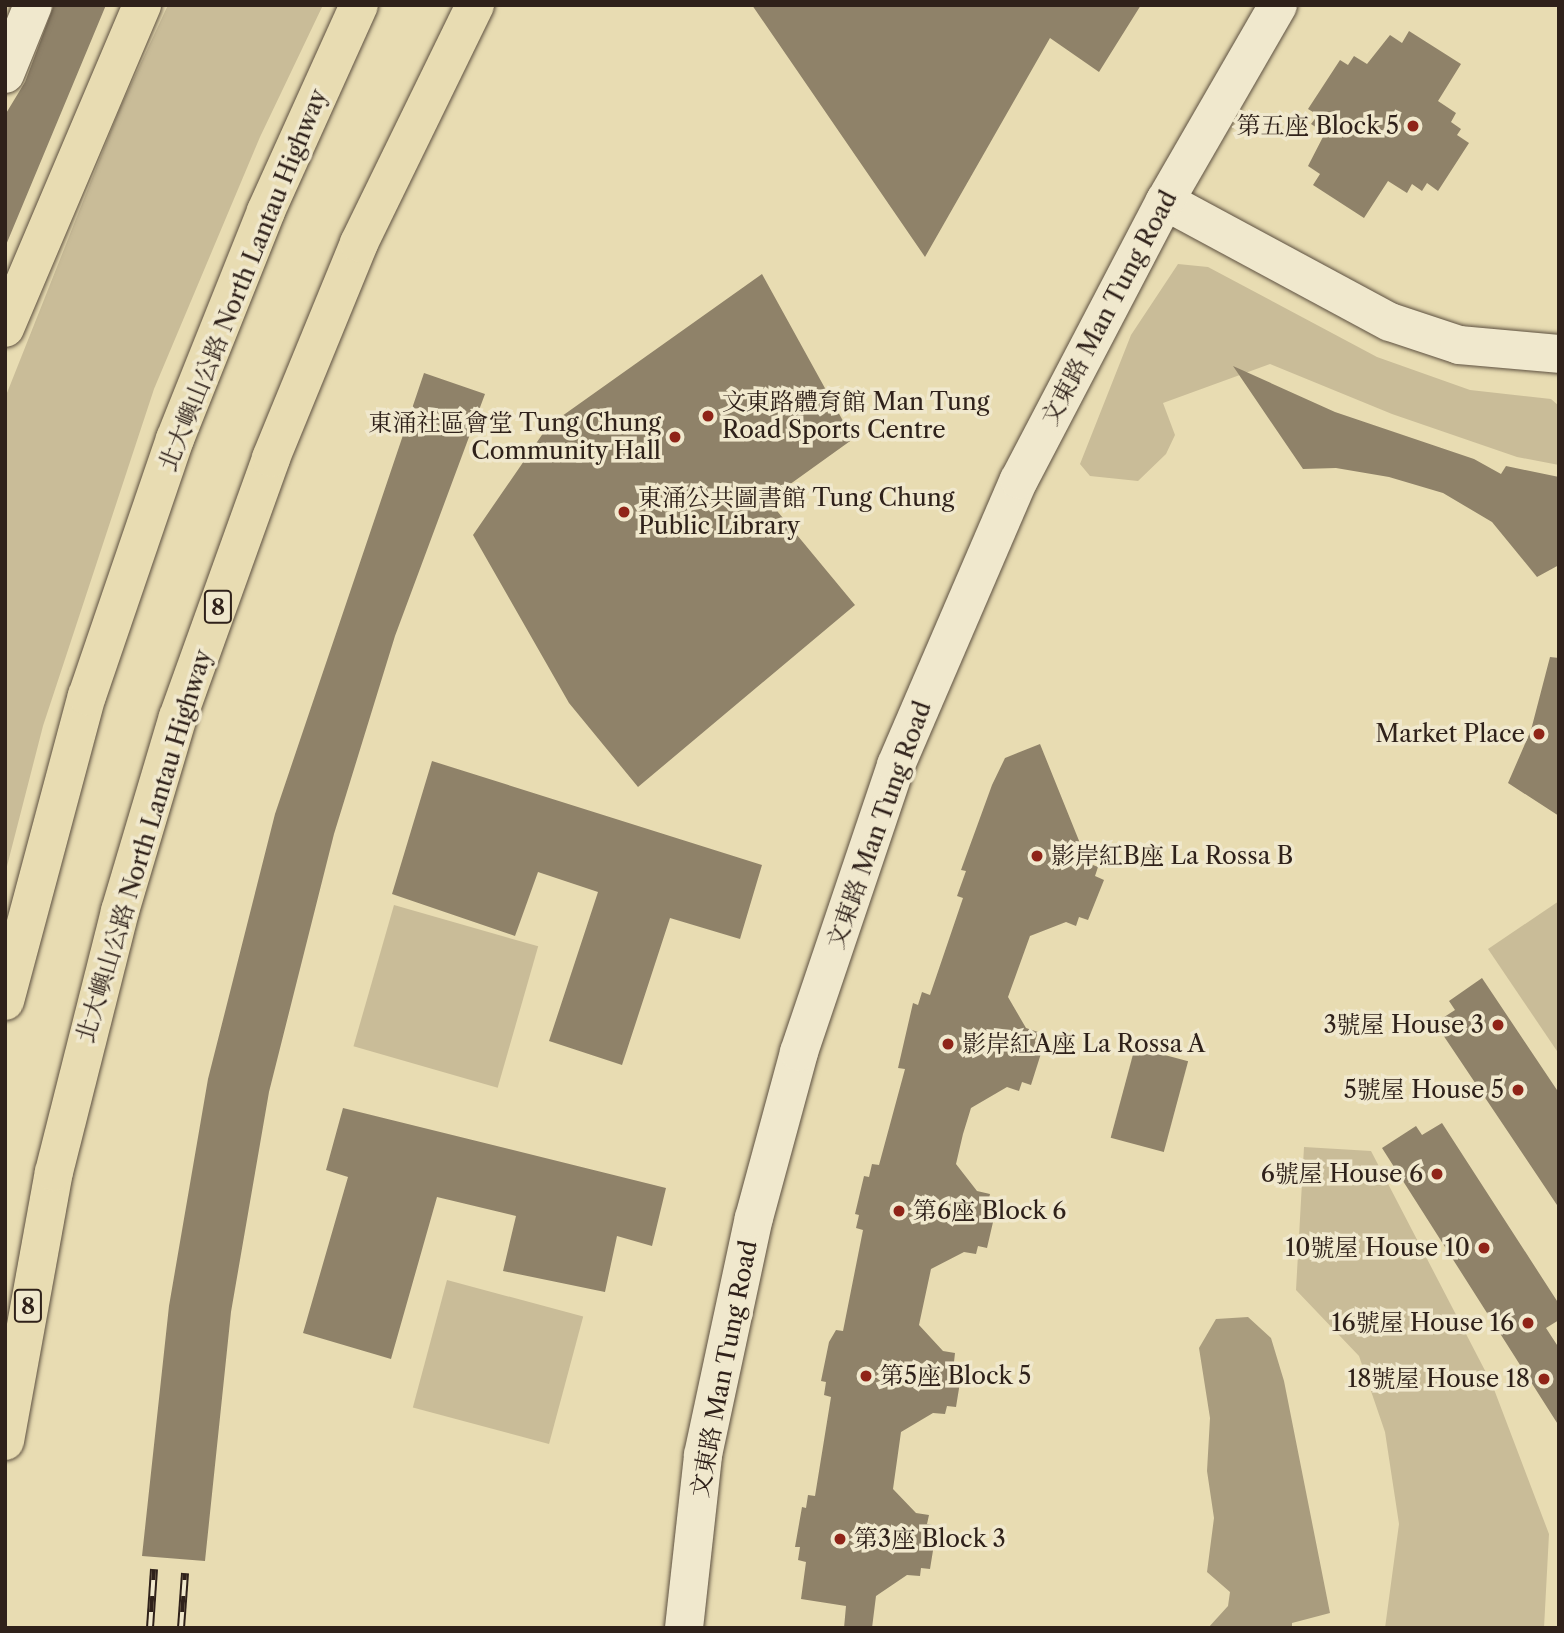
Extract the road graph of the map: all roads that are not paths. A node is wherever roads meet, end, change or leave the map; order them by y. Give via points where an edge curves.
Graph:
1 (33, 5) edge
2 (142, 5) edge
3 (359, 5) edge
4 (475, 5) edge
5 (1278, 5) edge
6 (5, 74) edge
7 (1165, 201) junction
8 (5, 328) edge
9 (1559, 354) edge
10 (5, 1001) edge
11 (5, 1441) edge
12 (684, 1628) edge

1 - 6 street
2 - 8 main road
3 - 10 main road, 北大嶼山公路 North Lantau Highway via 266,211 175,439 87,696
4 - 11 main road, 北大嶼山公路 North Lantau Highway / 8 via 359,243 271,458 178,717 120,911 57,1159
5 - 7 street, 文東路 Man Tung Road
7 - 9 street via 1390,322 1459,345
7 - 12 street, 文東路 Man Tung Road via 1019,480 896,765 799,1052 754,1218 703,1455

